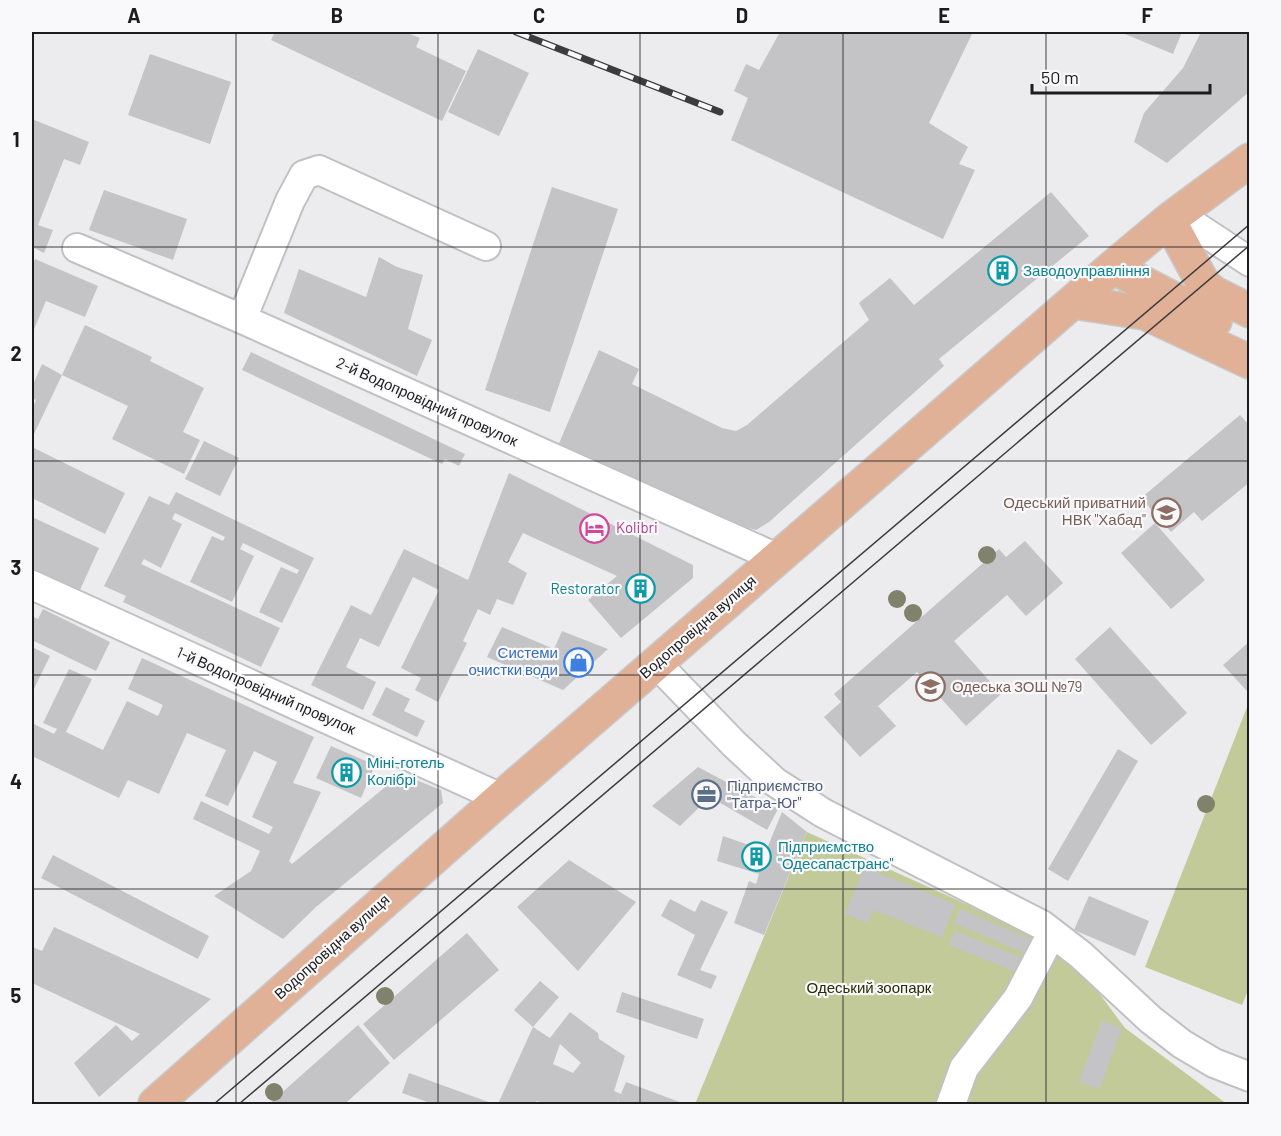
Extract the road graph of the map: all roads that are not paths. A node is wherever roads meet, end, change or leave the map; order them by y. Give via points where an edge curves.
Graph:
1 (1250, 160) edge
2 (1173, 217) junction
3 (486, 246) dead end
4 (77, 248) dead end
5 (1250, 262) edge
6 (1113, 267) junction
7 (1074, 302) junction
8 (1250, 311) edge
9 (242, 319) junction
10 (1250, 338) edge
11 (1250, 362) edge
12 (777, 558) junction
13 (32, 585) edge
14 (656, 663) junction
15 (501, 798) junction
16 (1052, 933) junction
17 (1250, 1077) edge
18 (155, 1104) edge
19 (951, 1104) edge

1 - 2 main road, Водопровідна вулиця
2 - 5 street
2 - 6 main road, Водопровідна вулиця
2 - 8 main road via 1204,285
3 - 9 street via 319,170 304,175 290,201
4 - 9 street, 2-й Водопровідний провулок
6 - 7 main road, Водопровідна вулиця
6 - 10 main road
7 - 11 main road via 1145,313
7 - 12 main road, Водопровідна вулиця
9 - 12 street, 2-й Водопровідний провулок
12 - 14 main road, Водопровідна вулиця
13 - 15 street, 1-й Водопровідний провулок
14 - 15 main road, Водопровідна вулиця
14 - 16 street via 776,782 823,813
15 - 18 main road, Водопровідна вулиця
16 - 17 street via 1182,1044 1214,1063
16 - 19 street via 1018,998 964,1068

